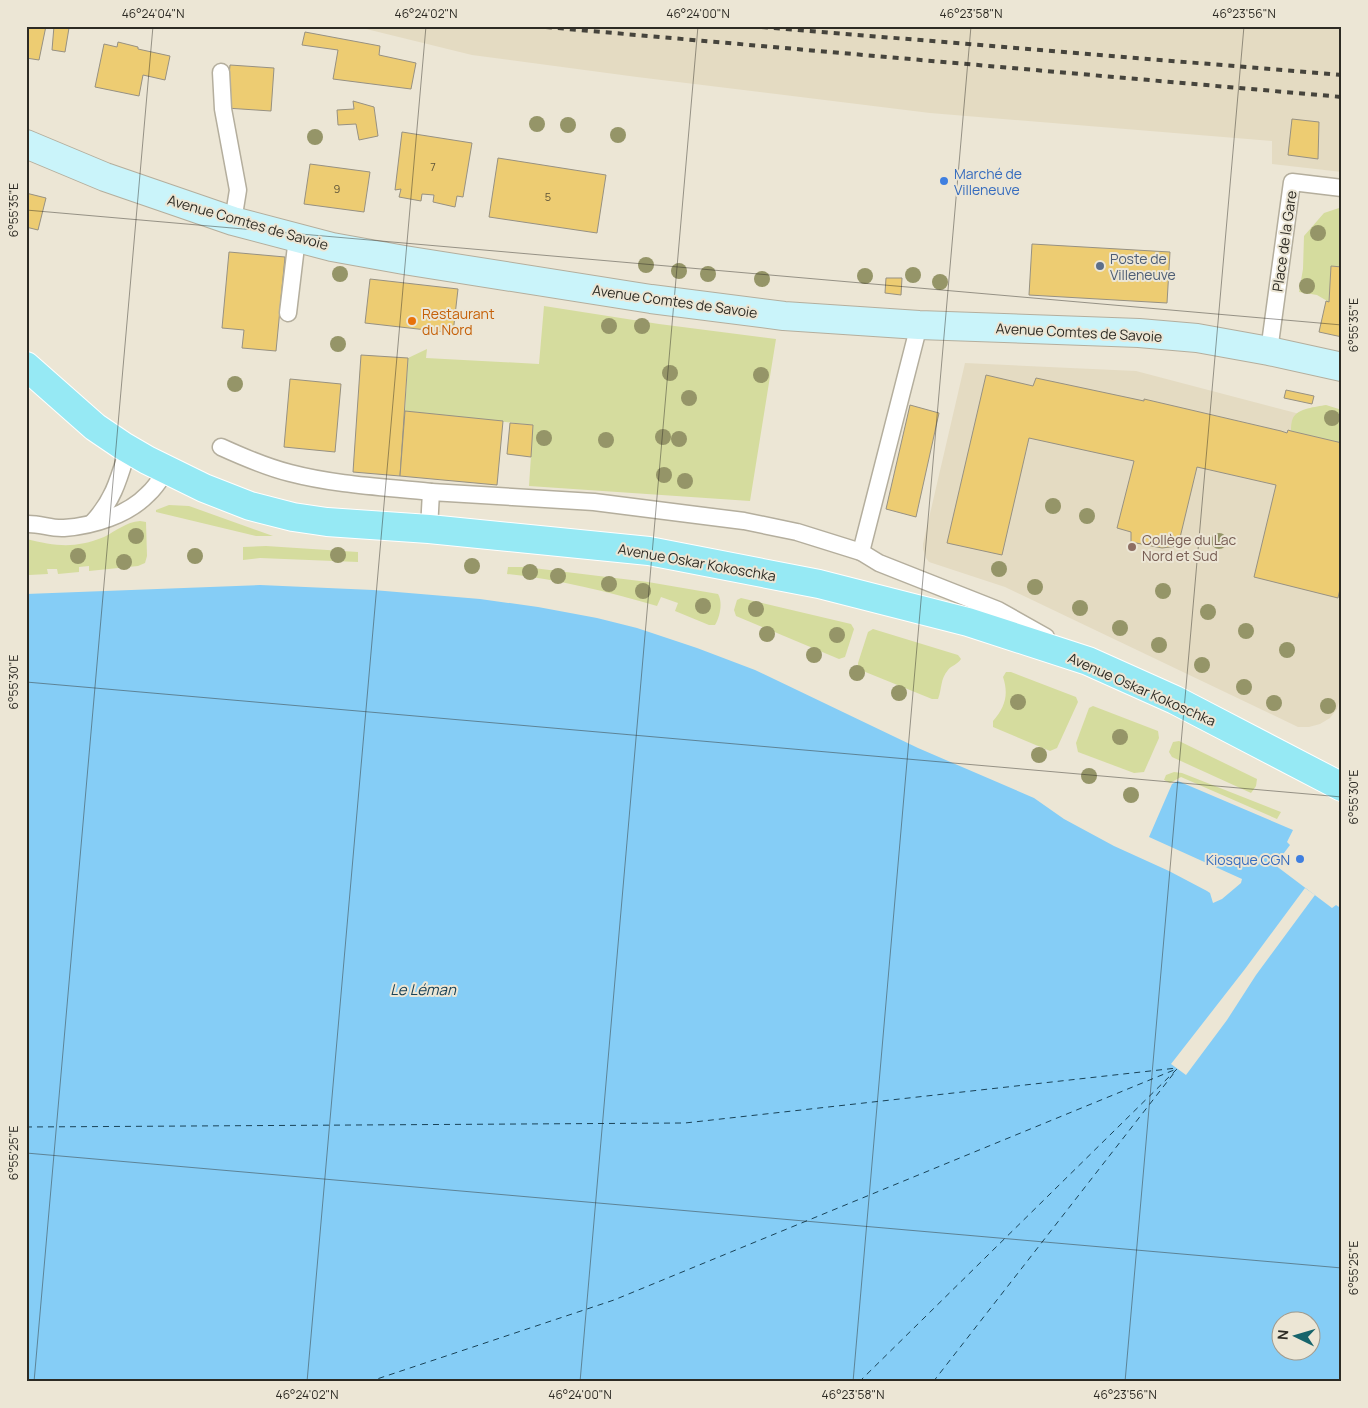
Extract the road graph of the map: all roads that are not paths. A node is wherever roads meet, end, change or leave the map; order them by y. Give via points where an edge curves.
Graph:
1 (221, 72) dead end
2 (26, 144) edge
3 (1342, 188) edge
4 (233, 221) junction
5 (296, 238) junction
6 (288, 313) dead end
7 (919, 325) junction
8 (1269, 351) junction
9 (26, 366) edge
10 (1342, 367) edge
11 (221, 447) dead end
12 (128, 449) junction
13 (167, 470) junction
14 (432, 492) junction
15 (28, 520) edge
16 (91, 523) junction
17 (429, 529) junction
18 (861, 552) junction
19 (1088, 661) junction
20 (1342, 787) edge

1 - 4 lane via 223,109 238,190
2 - 4 street, Avenue Comtes de Savoie via 105,177
3 - 8 lane, Place de la Gare via 1292,182
4 - 5 street, Avenue Comtes de Savoie
5 - 6 lane
5 - 7 street, Avenue Comtes de Savoie via 404,260 651,299 784,316
7 - 8 street, Avenue Comtes de Savoie via 1197,338
7 - 18 lane
8 - 10 street, Avenue Comtes de Savoie
9 - 12 main road, Avenue Oskar Kokoschka
11 - 14 lane via 289,473 345,484
12 - 13 main road, Avenue Oskar Kokoschka
12 - 16 lane via 113,494
13 - 16 lane via 151,491 133,506
13 - 17 main road, Avenue Oskar Kokoschka via 250,506 293,517
14 - 17 lane
14 - 18 lane via 594,502 744,521 796,532
15 - 16 lane via 45,527 59,528
17 - 19 main road, Avenue Oskar Kokoschka via 649,551 820,584 968,622
18 - 19 lane via 879,563 998,610
19 - 20 main road, Avenue Oskar Kokoschka via 1174,700

